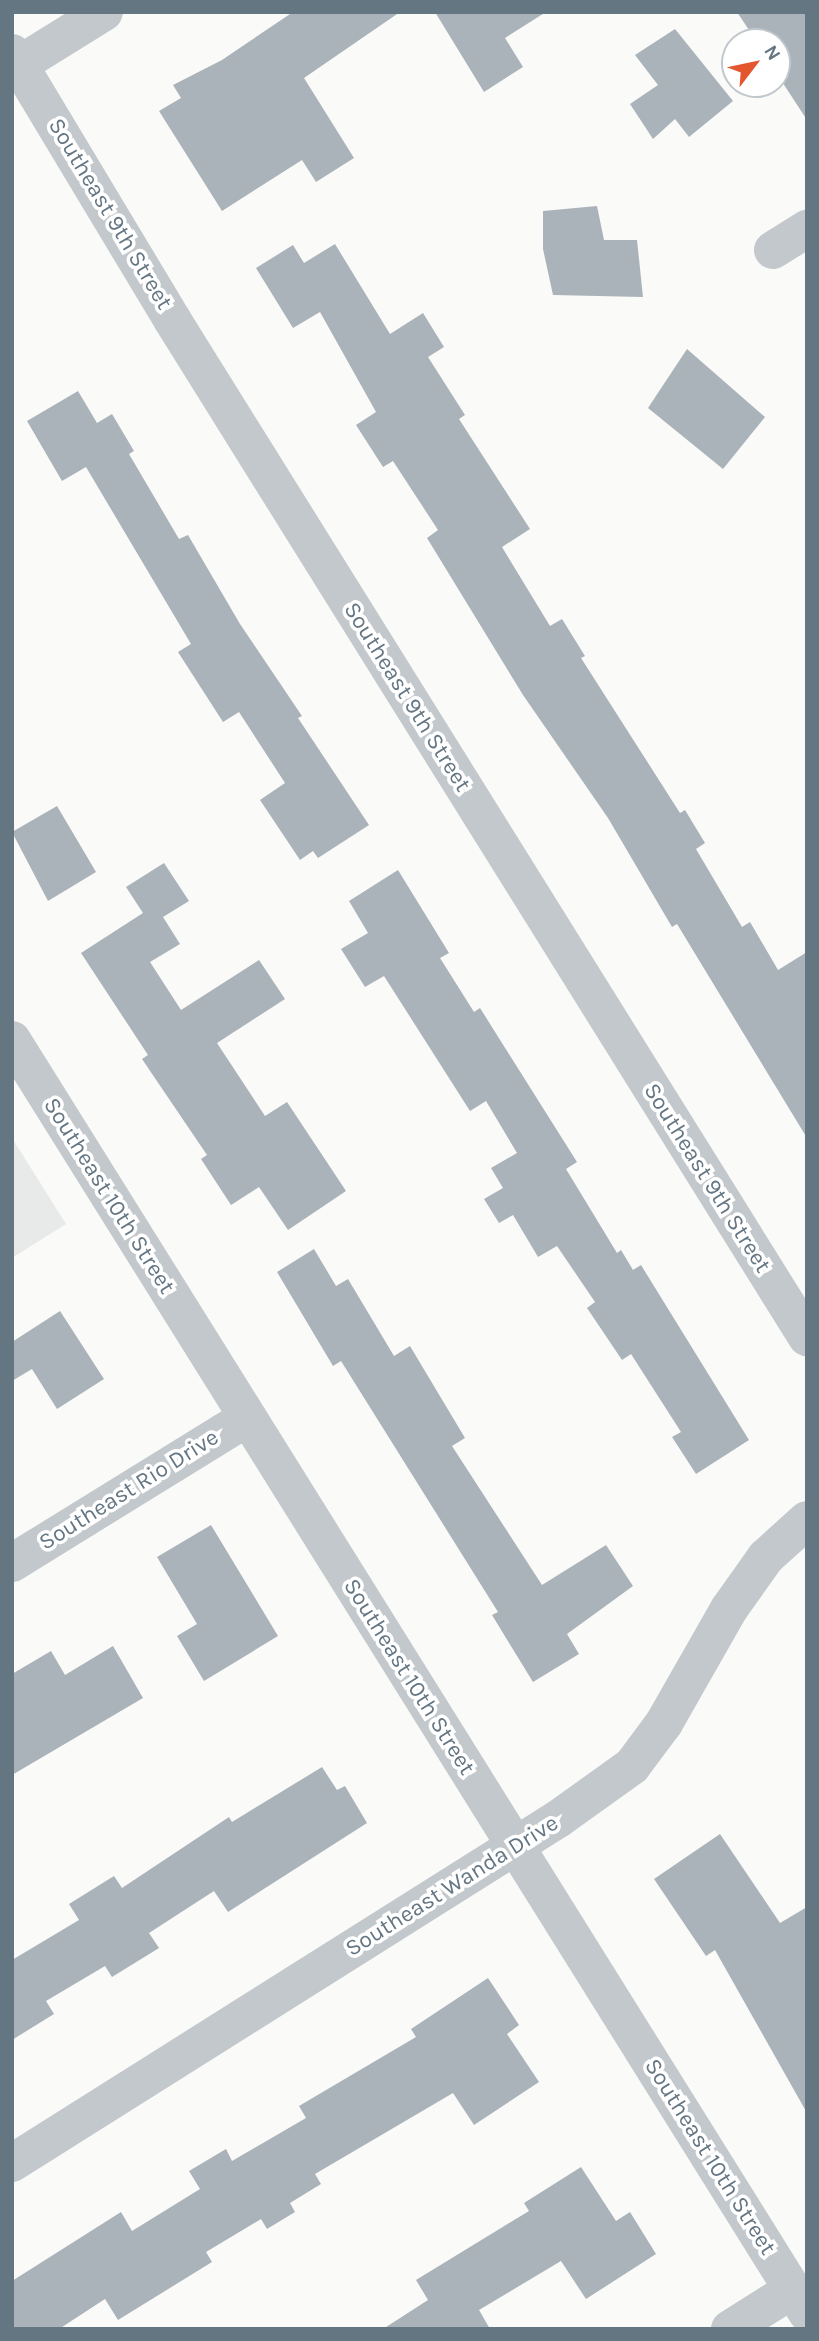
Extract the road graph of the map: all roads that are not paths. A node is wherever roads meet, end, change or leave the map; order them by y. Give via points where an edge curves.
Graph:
1 (104, 12) edge
2 (15, 62) edge
3 (807, 229) edge
4 (774, 250) dead end
5 (12, 1040) edge
6 (807, 1338) edge
7 (247, 1418) junction
8 (807, 1520) edge
9 (12, 1563) edge
10 (517, 1846) junction
11 (12, 2163) edge
12 (799, 2302) edge
13 (730, 2329) edge

1 - 2 street
2 - 6 street, Southeast 9th Street
3 - 4 street
5 - 7 street, Southeast 10th Street
7 - 9 street, Southeast Rio Drive
7 - 10 street, Southeast 10th Street
8 - 10 street, Southeast Wanda Drive via 766,1556 729,1609 664,1723 632,1766
10 - 11 street, Southeast Wanda Drive
10 - 12 street, Southeast 10th Street
12 - 13 street

